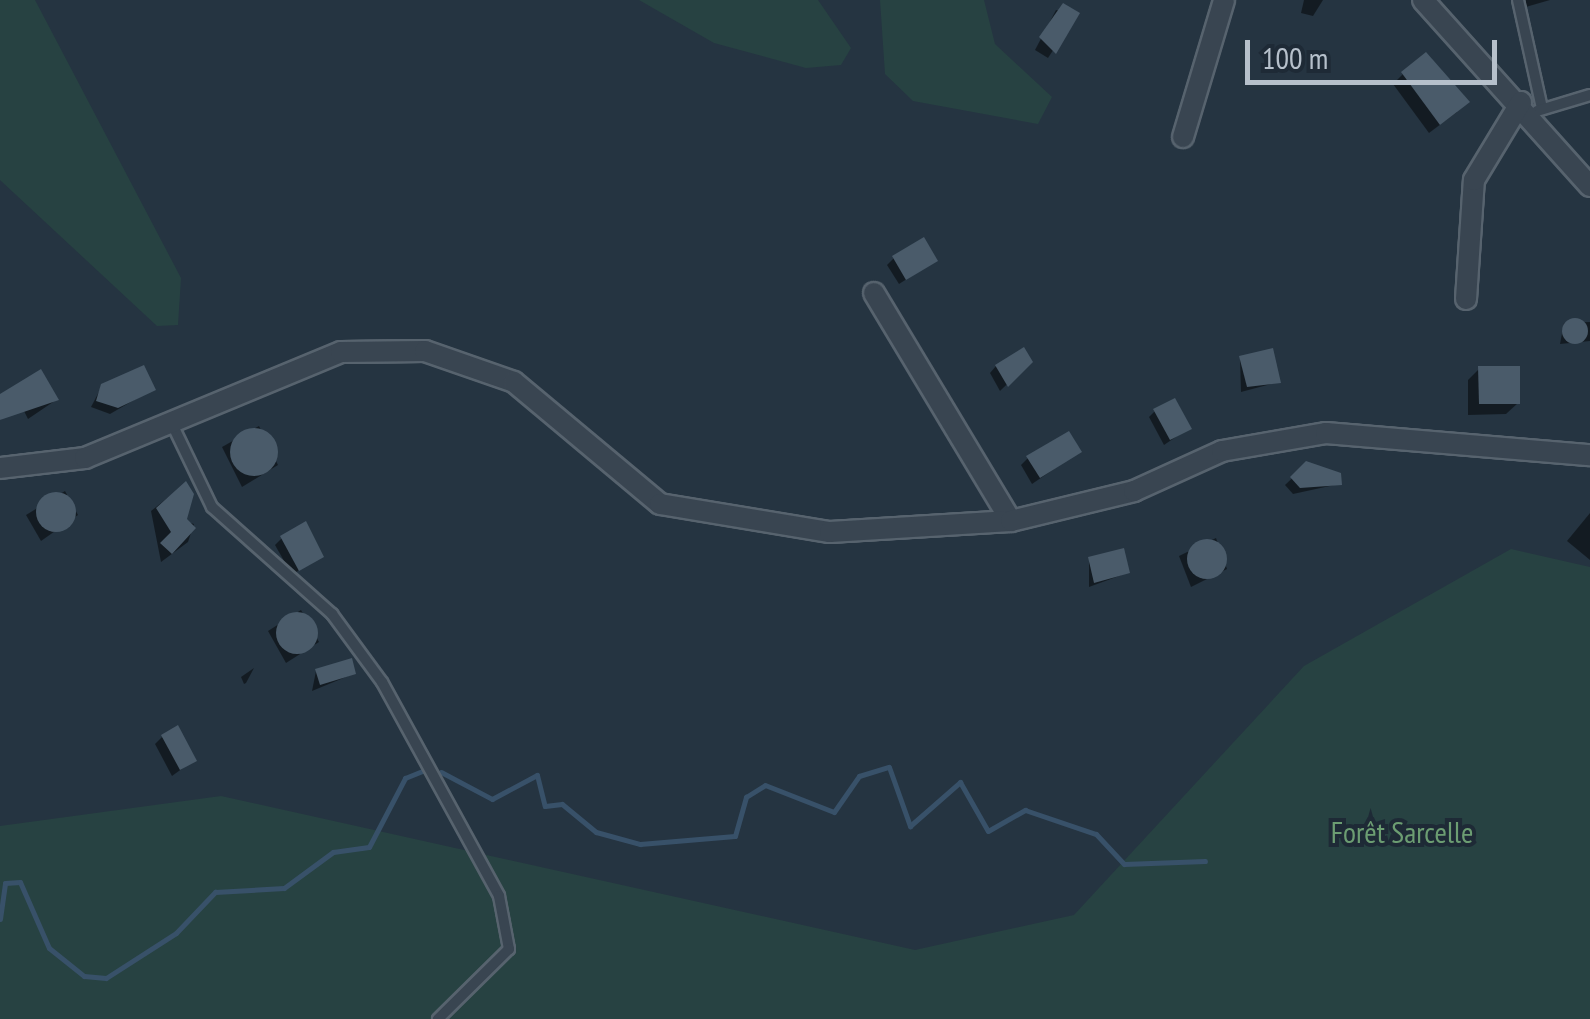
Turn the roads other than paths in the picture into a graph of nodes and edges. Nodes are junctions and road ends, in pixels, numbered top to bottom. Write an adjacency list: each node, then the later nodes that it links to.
1 (1224, 0): 6 (street)
2 (1422, 0): 5 (street)
3 (1518, 0): 5 (lane)
4 (1590, 94): 5 (lane)
5 (1532, 108): 7 (street); 9 (street)
6 (1183, 137)
7 (1590, 186)
8 (874, 293): 13 (street)
9 (1466, 299)
10 (173, 426): 12 (street); 13 (street); 14 (lane)
11 (1590, 455): 13 (street)
12 (0, 468)
13 (1011, 521)
14 (438, 1019)

